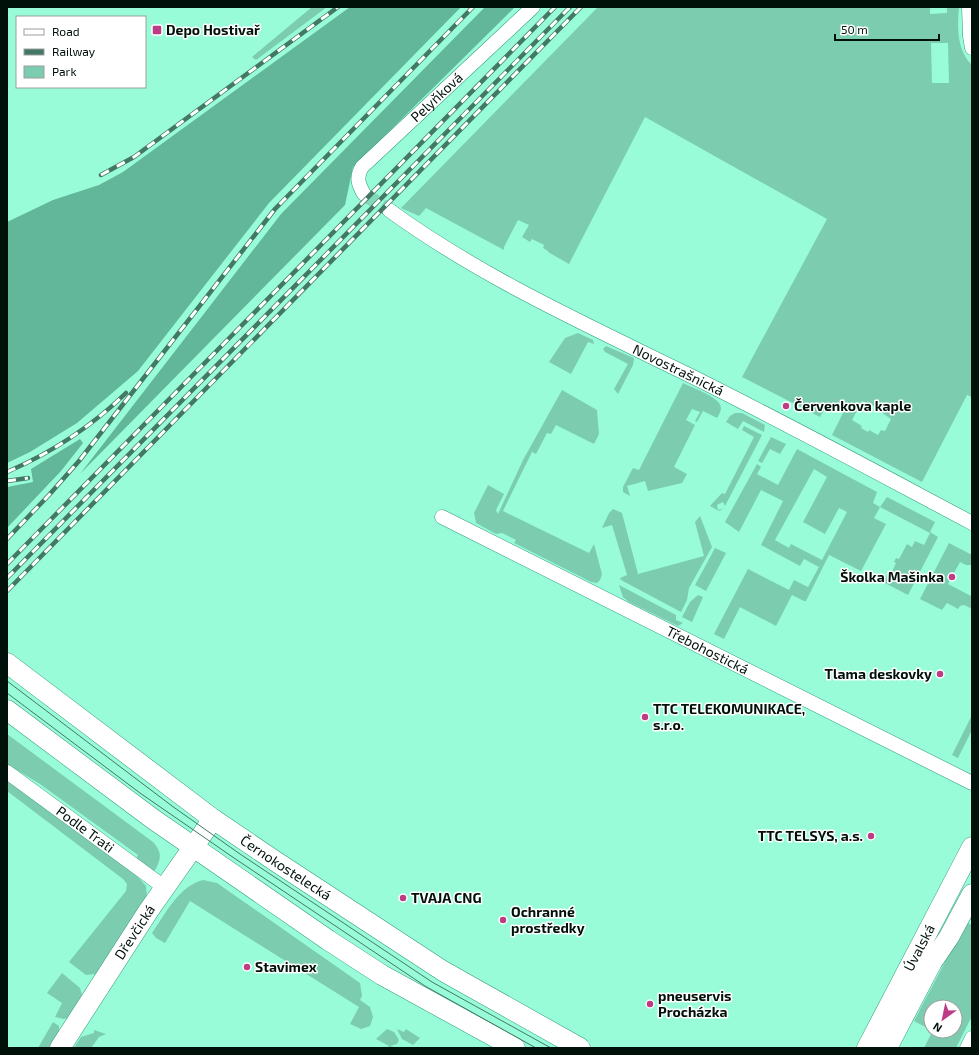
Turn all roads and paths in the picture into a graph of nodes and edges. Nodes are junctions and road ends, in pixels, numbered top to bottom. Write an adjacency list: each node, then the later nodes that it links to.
1 (533, 7): 4 (street, Pelyňková)
2 (969, 7): 3 (street)
3 (972, 48)
4 (364, 194)
5 (389, 210): 7 (street, Novostrašnická)
6 (442, 517): 11 (street, Třebohostická)
7 (972, 523)
8 (7, 663): 12 (main road, Černokostelecká)
9 (7, 710): 13 (main road)
10 (7, 772): 15 (street, Podle Trati)
11 (972, 783)
12 (213, 819): 13 (main road, Dřevčická); 21 (main road, Černokostelecká)
13 (194, 847): 15 (main road, Dřevčická); 20 (main road)
14 (972, 847): 16 (main road, Úvalská)
15 (164, 888): 19 (main road, Dřevčická)
16 (950, 890): 17 (main road); 22 (main road, Úvalská)
17 (971, 899): 23 (main road, Úvalská)
18 (972, 1038): 24 (street)
19 (60, 1048)
20 (514, 1048)
21 (580, 1048)
22 (867, 1048)
23 (887, 1048)
24 (967, 1048)

